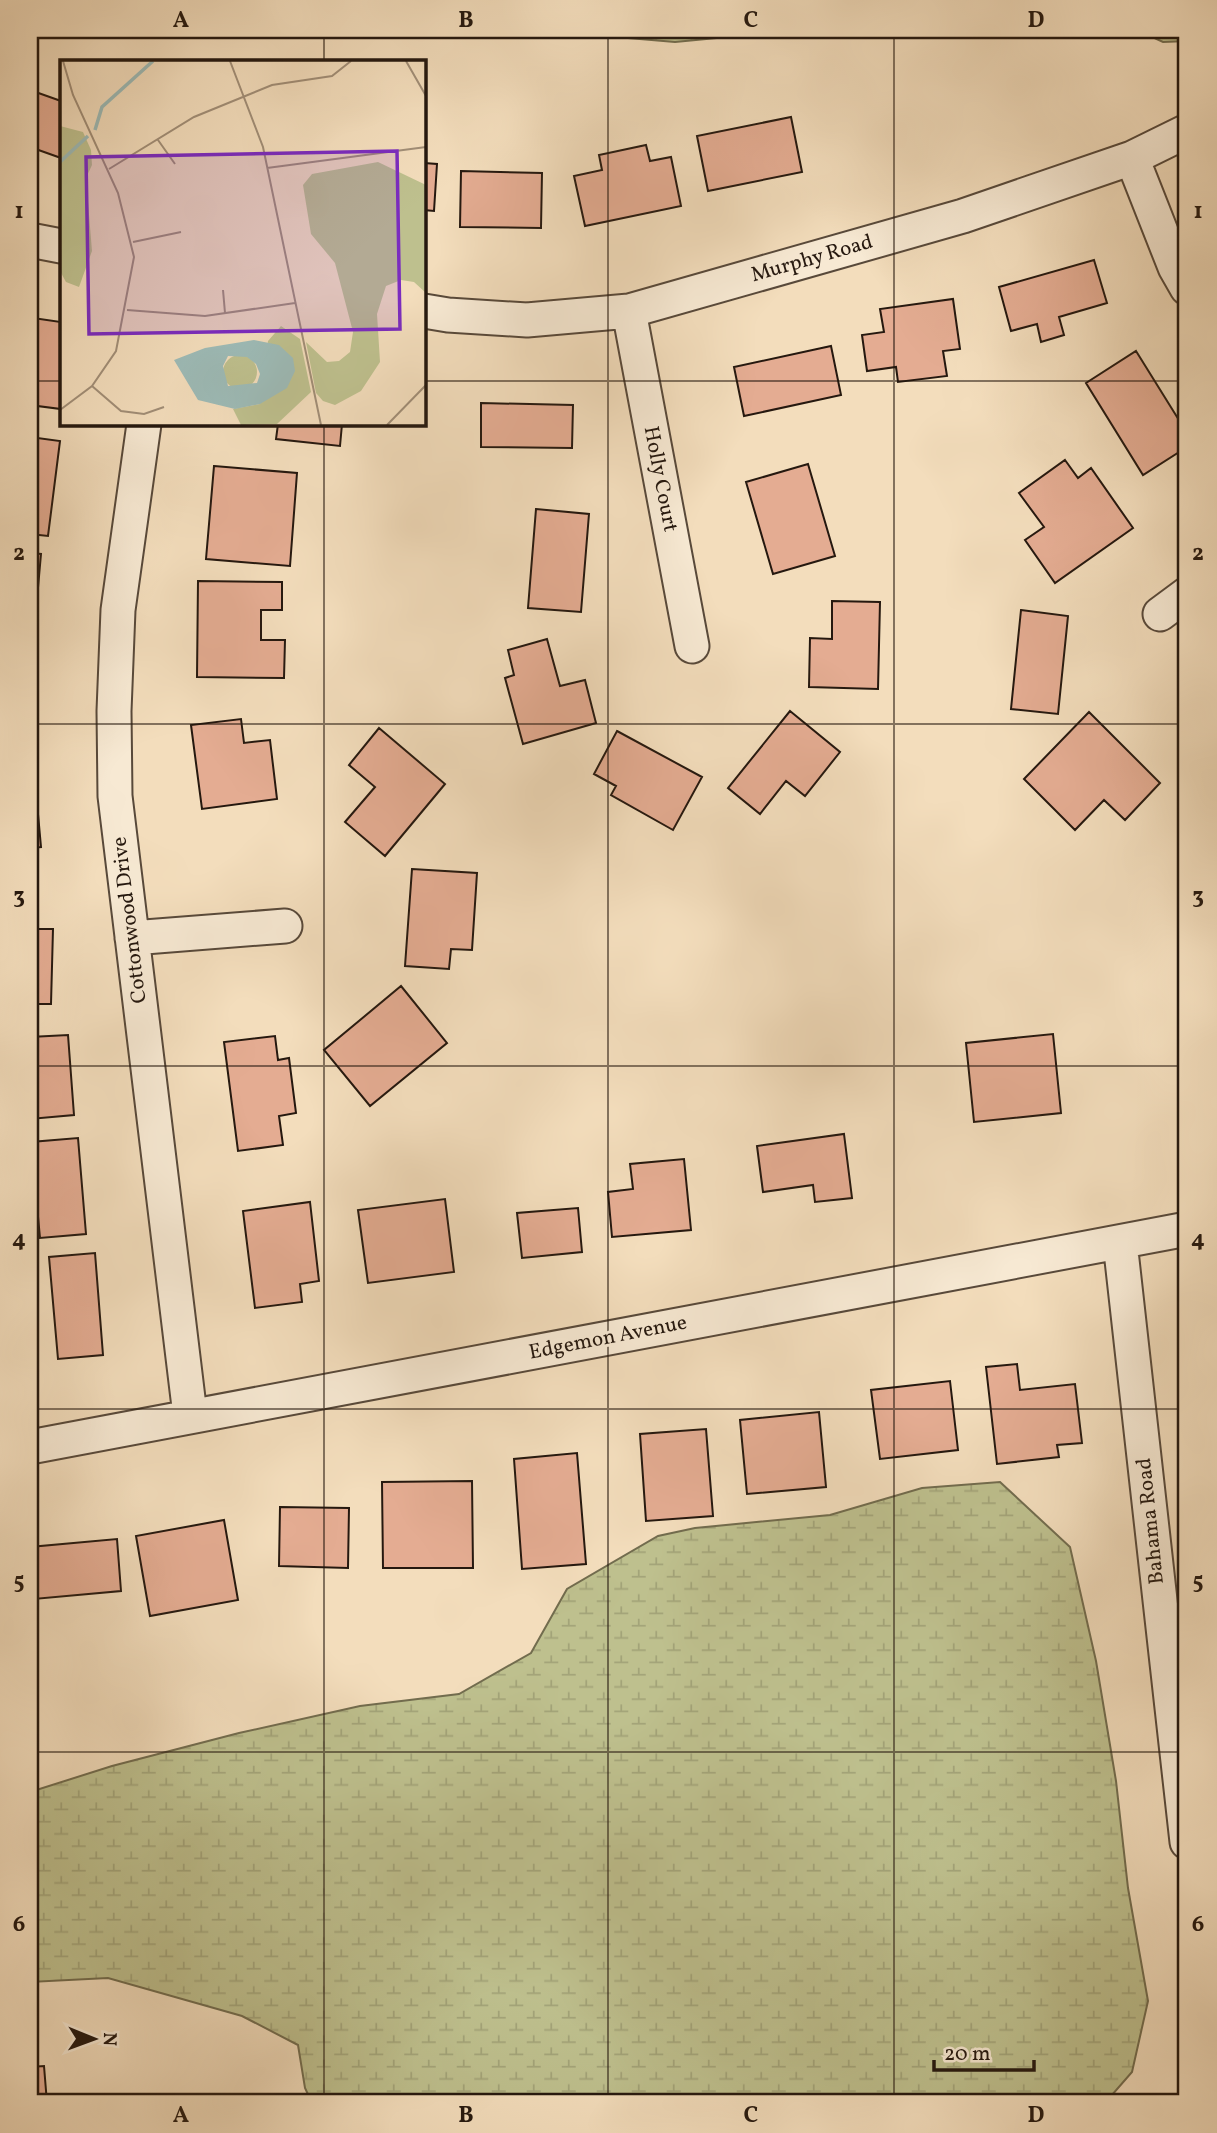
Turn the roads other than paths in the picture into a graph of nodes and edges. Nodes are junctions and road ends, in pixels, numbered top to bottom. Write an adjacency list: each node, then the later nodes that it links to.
1 (1187, 131): 2 (street, Murphy Road)
2 (1132, 158): 5 (street); 7 (street, Murphy Road)
3 (30, 240): 4 (street)
4 (60, 246)
5 (1187, 288)
6 (425, 310): 7 (street, Murphy Road)
7 (629, 311): 11 (street, Holly Court)
8 (144, 425): 13 (street, Cottonwood Drive)
9 (1187, 594): 10 (street)
10 (1160, 614)
11 (692, 646)
12 (285, 926): 13 (street)
13 (132, 938): 16 (street, Cottonwood Drive)
14 (1187, 1229): 15 (street, Edgemon Avenue)
15 (1120, 1242): 16 (street, Edgemon Avenue); 18 (street, Bahama Road)
16 (190, 1415): 17 (street, Edgemon Avenue)
17 (30, 1447)
18 (1187, 1842)

